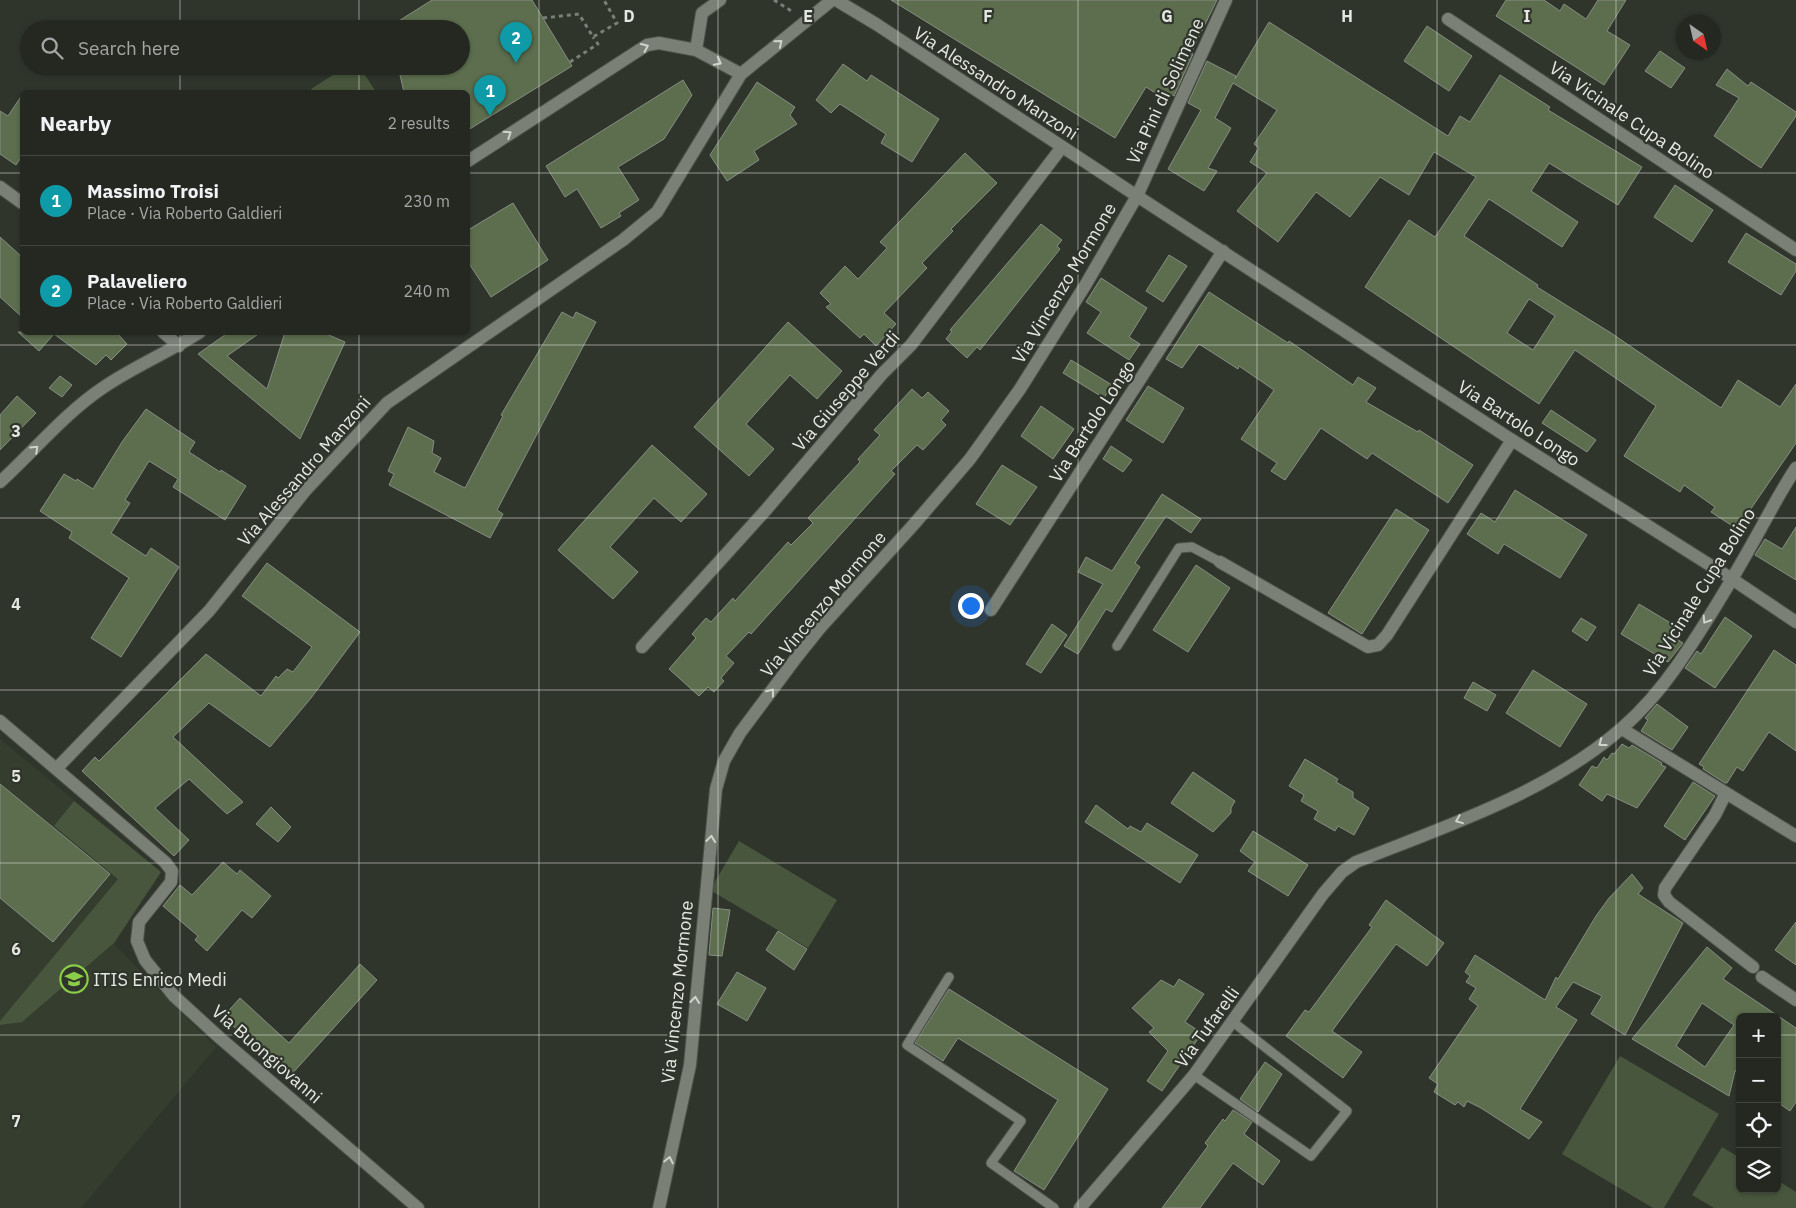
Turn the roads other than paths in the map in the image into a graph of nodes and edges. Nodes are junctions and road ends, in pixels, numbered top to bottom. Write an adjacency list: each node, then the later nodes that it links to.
1 (720, 0): 6 (street)
2 (832, 0): 7 (street, Via Alessandro Manzoni, one-way to 2)
3 (836, 0): 8 (street, Via Alessandro Manzoni)
4 (1226, 0): 11 (street, Via Pini di Solimene)
5 (1448, 19): 13 (street, Via Vicinale Cupa Bolino)
6 (696, 50): 7 (street, one-way to 7); 9 (street, one-way to 6)
7 (741, 74): 29 (street, Via Alessandro Manzoni)
8 (1062, 147): 11 (street, Via Alessandro Manzoni); 26 (street, Via Giuseppe Verdi)
9 (470, 160)
10 (0, 187): 12 (street)
11 (1137, 196): 14 (street, Via Bartolo Longo); 40 (street, Via Vincenzo Mormone, one-way to 11)
12 (20, 202)
13 (1796, 250)
14 (1223, 251): 18 (street, Via Bartolo Longo); 23 (street, Via Bartolo Longo)
15 (166, 335): 17 (street)
16 (196, 335): 17 (street)
17 (179, 346): 20 (street, one-way to 17)
18 (1512, 440): 21 (street); 22 (street, Via Bartolo Longo)
19 (1796, 468): 22 (street, Via Vicinale Cupa Bolino)
20 (0, 482)
21 (1220, 562): 25 (lane)
22 (1732, 579): 24 (street, Via Bartolo Longo); 28 (street, Via Vicinale Cupa Bolino, one-way to 28)
23 (991, 610)
24 (1796, 622)
25 (1117, 646)
26 (642, 647)
27 (0, 721): 29 (street, Via Buongiovanni)
28 (1622, 729): 30 (street); 32 (street, Via Vicinale Cupa Bolino, one-way to 32)
29 (56, 768): 39 (street, Via Buongiovanni)
30 (1726, 793): 31 (street); 33 (street)
31 (1796, 836)
32 (1356, 862): 37 (street, Via Tufarelli)
33 (1753, 967)
34 (949, 977): 41 (lane)
35 (1762, 977): 36 (street)
36 (1796, 1000)
37 (1233, 1022): 38 (street, Via Tufarelli); 38 (lane)
38 (1194, 1075): 42 (street, Via Tufarelli)
39 (418, 1208)
40 (659, 1208)
41 (1054, 1208)
42 (1080, 1208)

